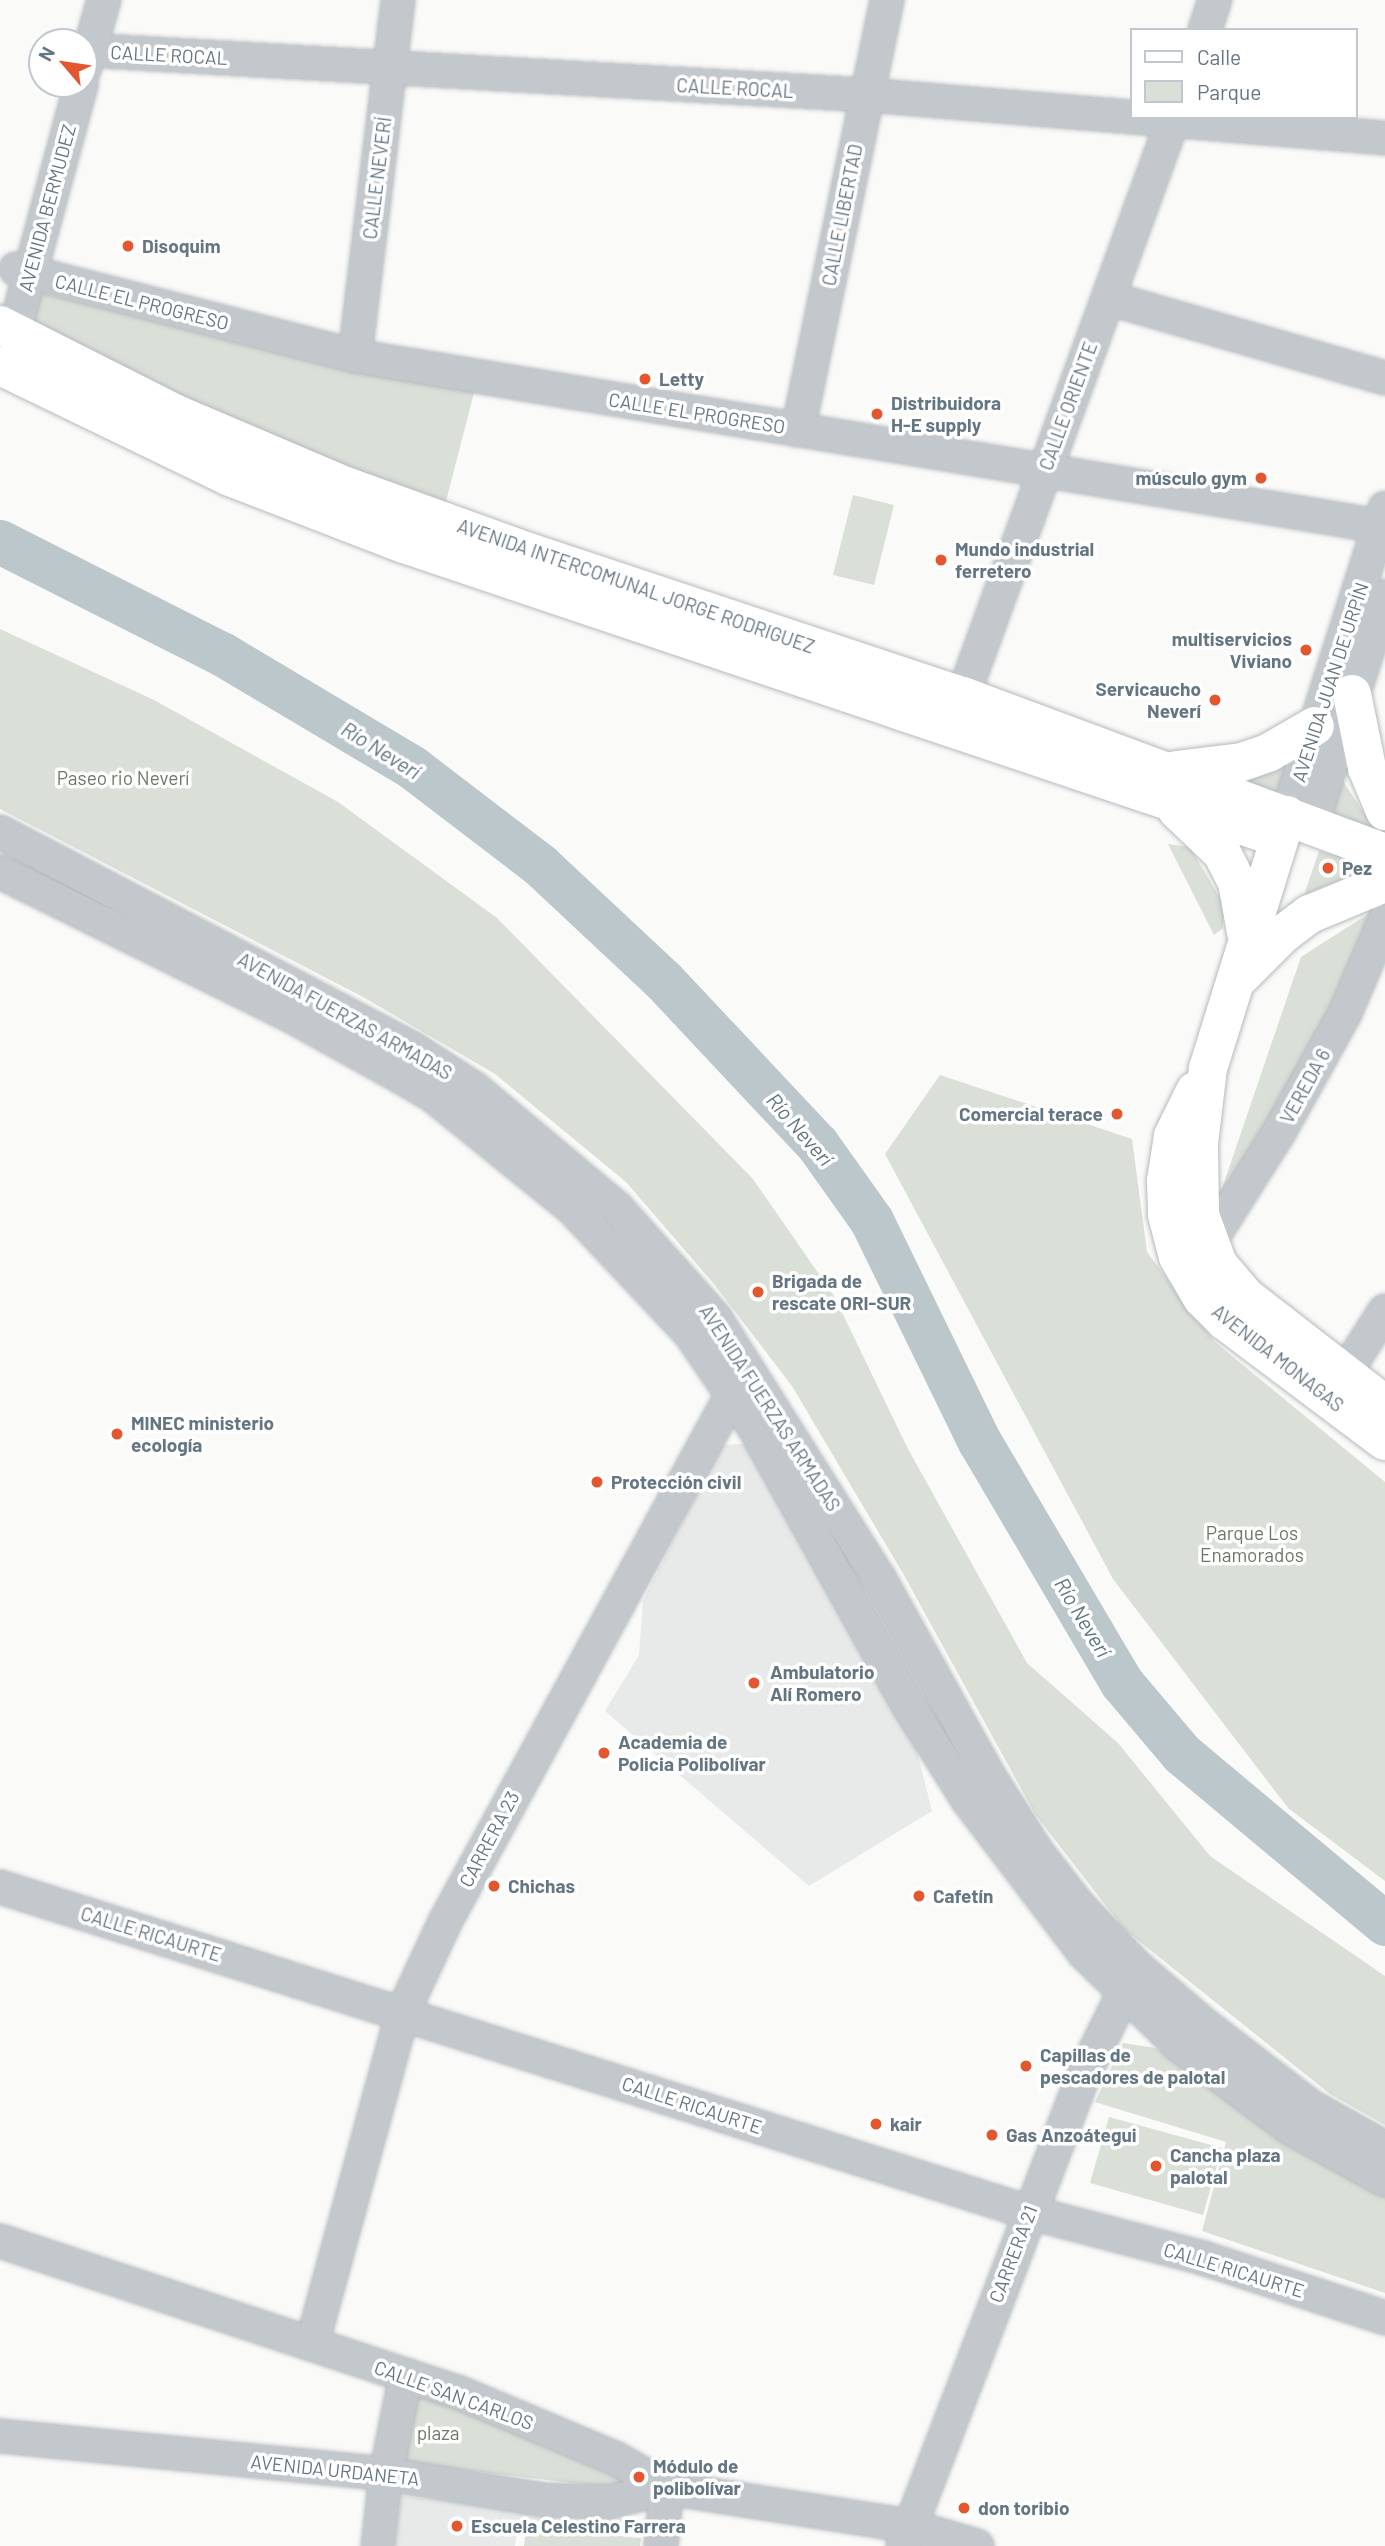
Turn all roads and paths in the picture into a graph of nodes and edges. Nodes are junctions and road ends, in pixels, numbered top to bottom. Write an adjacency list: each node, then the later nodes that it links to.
1 (89, 0): 6 (street)
2 (104, 0): 7 (street)
3 (398, 0): 10 (street, CALLE NEVERÍ)
4 (887, 0): 11 (street, CALLE LIBERTAD)
5 (1215, 0): 8 (street)
6 (86, 28)
7 (93, 28)
8 (1206, 28)
9 (98, 54): 10 (street, CALLE ROCAL)
10 (390, 67): 11 (street, CALLE ROCAL); 20 (street, CALLE NEVERÍ)
11 (866, 95): 14 (street, CALLE ROCAL); 22 (street, CALLE LIBERTAD)
12 (63, 98): 17 (street, AVENIDA BERMUDEZ)
13 (76, 98): 17 (street, AVENIDA BERMUDEZ)
14 (1130, 116)
15 (1173, 120): 16 (street, CALLE ROCAL); 18 (street, CALLE ORIENTE)
16 (1385, 138)
17 (23, 271): 19 (street, AVENIDA BERMUDEZ); 20 (street, CALLE EL PROGRESO)
18 (1108, 298): 21 (street); 23 (street, CALLE ORIENTE)
19 (4, 337): 27 (main road, AVENIDA INTERCOMUNAL JORGE RODRIGUEZ); 29 (main road, AVENIDA INTERCOMUNAL JORGE RODRIGUEZ)
20 (355, 356): 22 (street, CALLE EL PROGRESO)
21 (1385, 378)
22 (798, 430): 23 (street, CALLE EL PROGRESO)
23 (1043, 474): 24 (street, CALLE EL PROGRESO); 27 (street, CALLE ORIENTE)
24 (1383, 521): 28 (street, AVENIDA JUAN DE URPÍN)
25 (1385, 596): 26 (street, AVENIDA JUAN DE URPÍN)
26 (1352, 694): 30 (main road); 31 (street, AVENIDA JUAN DE URPÍN)
27 (962, 696): 29 (main road, AVENIDA INTERCOMUNAL JORGE RODRIGUEZ)
28 (1315, 726): 29 (main road); 31 (street, AVENIDA JUAN DE URPÍN)
29 (1154, 782): 31 (main road, AVENIDA INTERCOMUNAL JORGE RODRIGUEZ); 37 (main road)
30 (1385, 811)
31 (1292, 826): 33 (main road, AVENIDA INTERCOMUNAL JORGE RODRIGUEZ); 37 (main road, AVENIDA MONAGAS)
32 (0, 832): 43 (street, AVENIDA FUERZAS ARMADAS)
33 (1385, 853)
34 (0, 872): 43 (street, AVENIDA FUERZAS ARMADAS)
35 (1385, 883): 38 (main road)
36 (1385, 920): 40 (street, VEREDA 6)
37 (1246, 946): 38 (main road, AVENIDA MONAGAS)
38 (1236, 982): 39 (main road, AVENIDA MONAGAS)
39 (1209, 1068): 40 (main road, AVENIDA MONAGAS); 45 (main road, AVENIDA MONAGAS)
40 (1209, 1243): 42 (main road, AVENIDA MONAGAS)
41 (1385, 1311): 42 (street)
42 (1344, 1375): 44 (main road, AVENIDA MONAGAS)
43 (739, 1380): 47 (street, AVENIDA FUERZAS ARMADAS); 48 (street, CARRERA 23)
44 (1385, 1405)
45 (1385, 1441)
46 (0, 1887): 48 (street, CALLE RICAURTE)
47 (1130, 1981): 49 (street, AVENIDA FUERZAS ARMADAS); 50 (street, AVENIDA FUERZAS ARMADAS); 51 (street, CARRERA 21)
48 (402, 2014): 51 (street, CALLE RICAURTE); 54 (street, CARRERA 23)
49 (1385, 2148)
50 (1385, 2180)
51 (1028, 2212): 53 (street, CALLE RICAURTE); 59 (street, CARRERA 21)
52 (0, 2241): 54 (street, CALLE SAN CARLOS)
53 (1385, 2318)
54 (312, 2344): 55 (street, CALLE SAN CARLOS)
55 (406, 2375): 57 (street); 58 (street, CALLE SAN CARLOS)
56 (0, 2436): 57 (street, AVENIDA URDANETA)
57 (386, 2474): 58 (street, AVENIDA URDANETA); 60 (street)
58 (667, 2488): 59 (street, CALLE SAN CARLOS); 61 (street)
59 (907, 2536): 62 (street)
60 (378, 2546)
61 (661, 2546)
62 (977, 2546)

